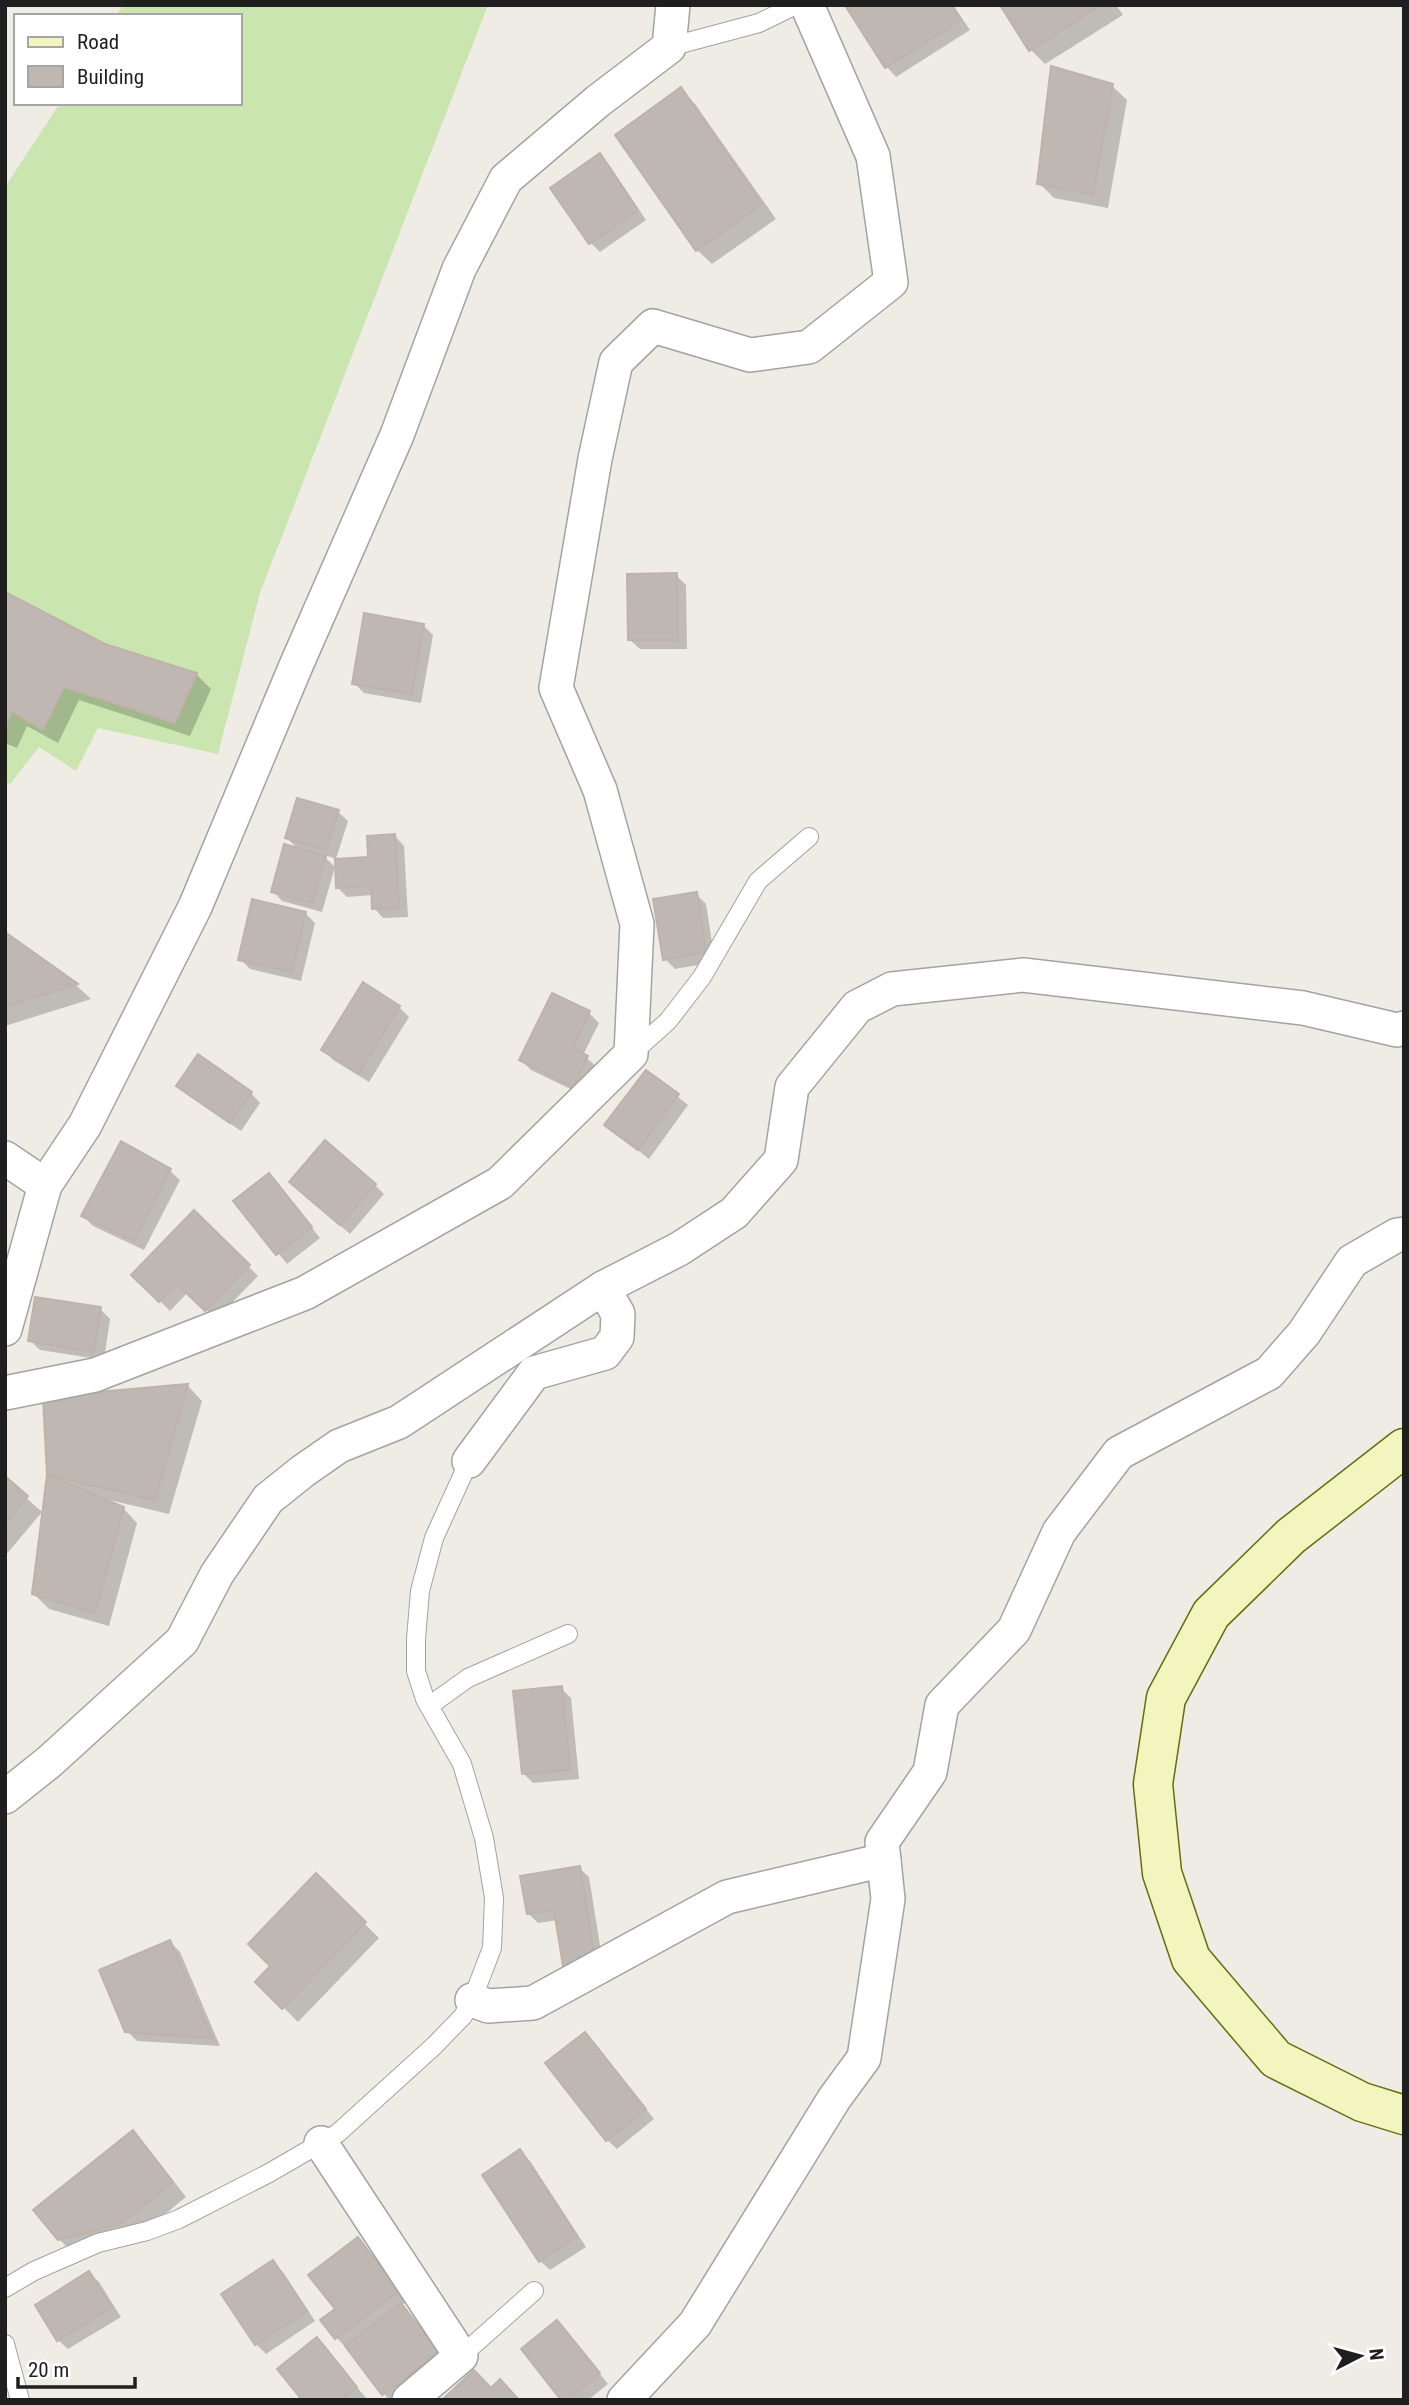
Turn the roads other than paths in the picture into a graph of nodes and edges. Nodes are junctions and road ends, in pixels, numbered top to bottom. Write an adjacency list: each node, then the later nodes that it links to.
1 (673, 5): 4 (street)
2 (796, 5): 4 (lane)
3 (807, 5): 7 (street)
4 (669, 47): 9 (street)
5 (809, 837): 7 (lane)
6 (1404, 1028): 11 (street)
7 (631, 1054): 13 (street)
8 (5, 1158): 9 (street)
9 (45, 1185): 12 (street)
10 (1404, 1234): 19 (street)
11 (603, 1288): 15 (street); 18 (street)
12 (5, 1329)
13 (5, 1393)
14 (1404, 1448): 21 (street)
15 (469, 1461): 17 (lane)
16 (568, 1634): 17 (lane)
17 (429, 1706): 20 (lane)
18 (5, 1797)
19 (884, 1860): 20 (street); 29 (street)
20 (472, 2000): 22 (lane)
21 (1404, 2115)
22 (321, 2143): 23 (lane); 26 (street)
23 (5, 2288)
24 (534, 2291): 26 (lane)
25 (5, 2344): 27 (lane)
26 (461, 2356): 28 (street)
27 (20, 2400)
28 (409, 2400)
29 (624, 2400)

